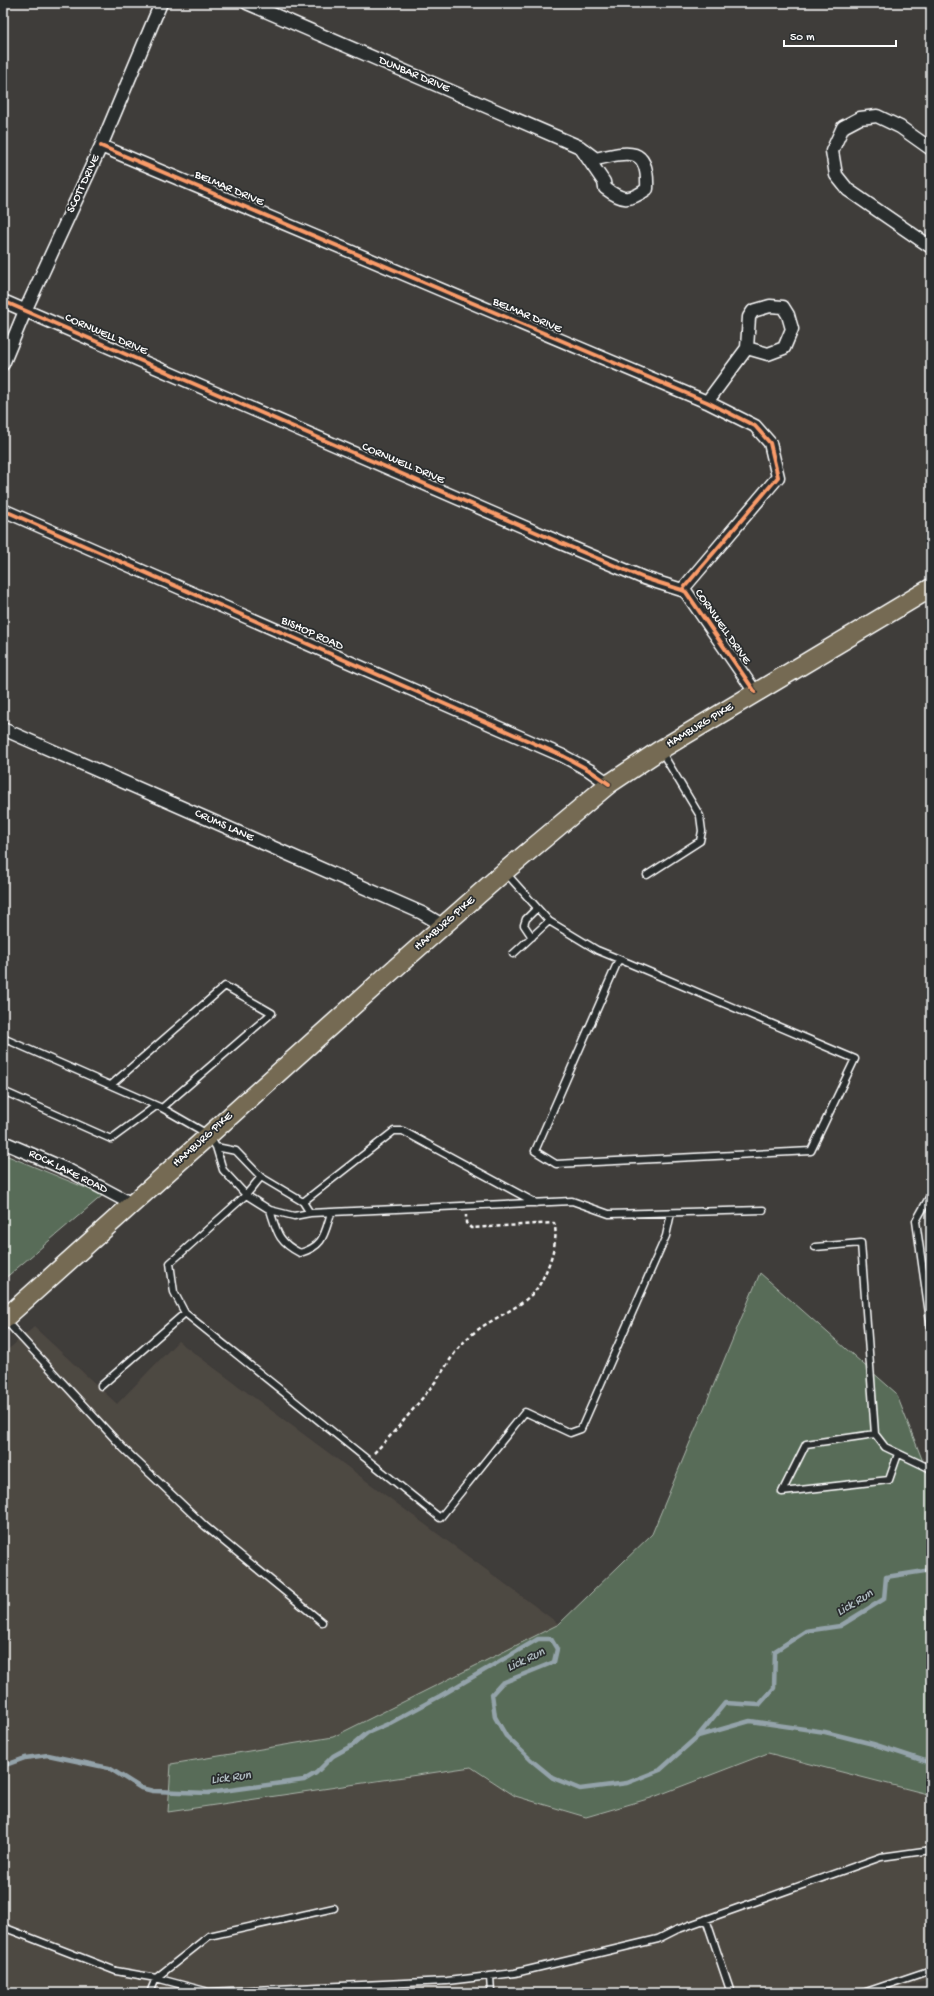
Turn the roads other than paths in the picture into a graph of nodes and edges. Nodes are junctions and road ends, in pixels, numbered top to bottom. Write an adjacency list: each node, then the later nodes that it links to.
1 (161, 3): 3 (street, SCOTT DRIVE)
2 (247, 3): 4 (street, DUNBAR DRIVE)
3 (101, 146): 8 (street, SCOTT DRIVE); 11 (street, BELMAR DRIVE)
4 (580, 147): 4 (street, DUNBAR DRIVE)
5 (931, 149): 6 (street)
6 (931, 247)
7 (3, 301): 8 (street, CORNWELL DRIVE)
8 (25, 311): 10 (street, SCOTT DRIVE); 14 (street, CORNWELL DRIVE)
9 (747, 348): 9 (street); 11 (street)
10 (3, 364)
11 (707, 402): 14 (street, BELMAR DRIVE)
12 (3, 510): 18 (street, BISHOP ROAD)
13 (931, 588): 15 (main road, HAMBURG PIKE)
14 (682, 590): 15 (street, CORNWELL DRIVE)
15 (755, 692): 17 (main road, HAMBURG PIKE)
16 (3, 728): 23 (street, CRUMS LANE)
17 (660, 750): 18 (main road, HAMBURG PIKE); 20 (lane)
18 (609, 784): 19 (main road, HAMBURG PIKE)
19 (504, 872): 21 (lane); 23 (main road, HAMBURG PIKE)
20 (647, 874)
21 (537, 908): 22 (lane); 24 (lane)
22 (549, 921): 24 (lane); 26 (lane)
23 (444, 926): 31 (main road, HAMBURG PIKE)
24 (532, 937): 25 (lane)
25 (513, 954)
26 (619, 959): 26 (lane)
27 (3, 1038): 28 (lane)
28 (111, 1085): 30 (lane); 30 (lane)
29 (3, 1091): 30 (lane)
30 (159, 1107): 31 (lane)
31 (212, 1141): 33 (lane); 35 (lane); 38 (main road, HAMBURG PIKE)
32 (3, 1142): 38 (street, ROCK LAKE ROAD)
33 (261, 1177): 35 (lane); 36 (lane)
34 (931, 1194): 46 (lane)
35 (246, 1195): 39 (lane); 47 (lane)
36 (303, 1202): 37 (lane); 41 (lane)
37 (536, 1203): 42 (lane); 43 (lane)
38 (132, 1204): 48 (main road, HAMBURG PIKE)
39 (270, 1210): 41 (lane); 42 (lane)
40 (763, 1210): 43 (lane)
41 (310, 1213): 42 (lane)
42 (331, 1213)
43 (670, 1213): 47 (lane)
44 (815, 1247): 51 (lane)
45 (931, 1298): 46 (lane)
46 (928, 1305): 49 (lane)
47 (185, 1313): 50 (lane)
48 (4, 1320): 54 (lane)
49 (931, 1328)
50 (101, 1386)
51 (875, 1434): 52 (lane); 52 (lane)
52 (898, 1454): 53 (lane)
53 (931, 1469)
54 (322, 1622)
55 (931, 1850): 57 (lane)
56 (334, 1908): 61 (lane)
57 (706, 1919): 60 (lane); 64 (lane)
58 (3, 1927): 61 (lane)
59 (931, 1970): 65 (lane)
60 (490, 1976): 61 (lane); 63 (lane)
61 (156, 1978): 62 (lane)
62 (150, 1993)
63 (491, 1993)
64 (731, 1993)
65 (863, 1993)

